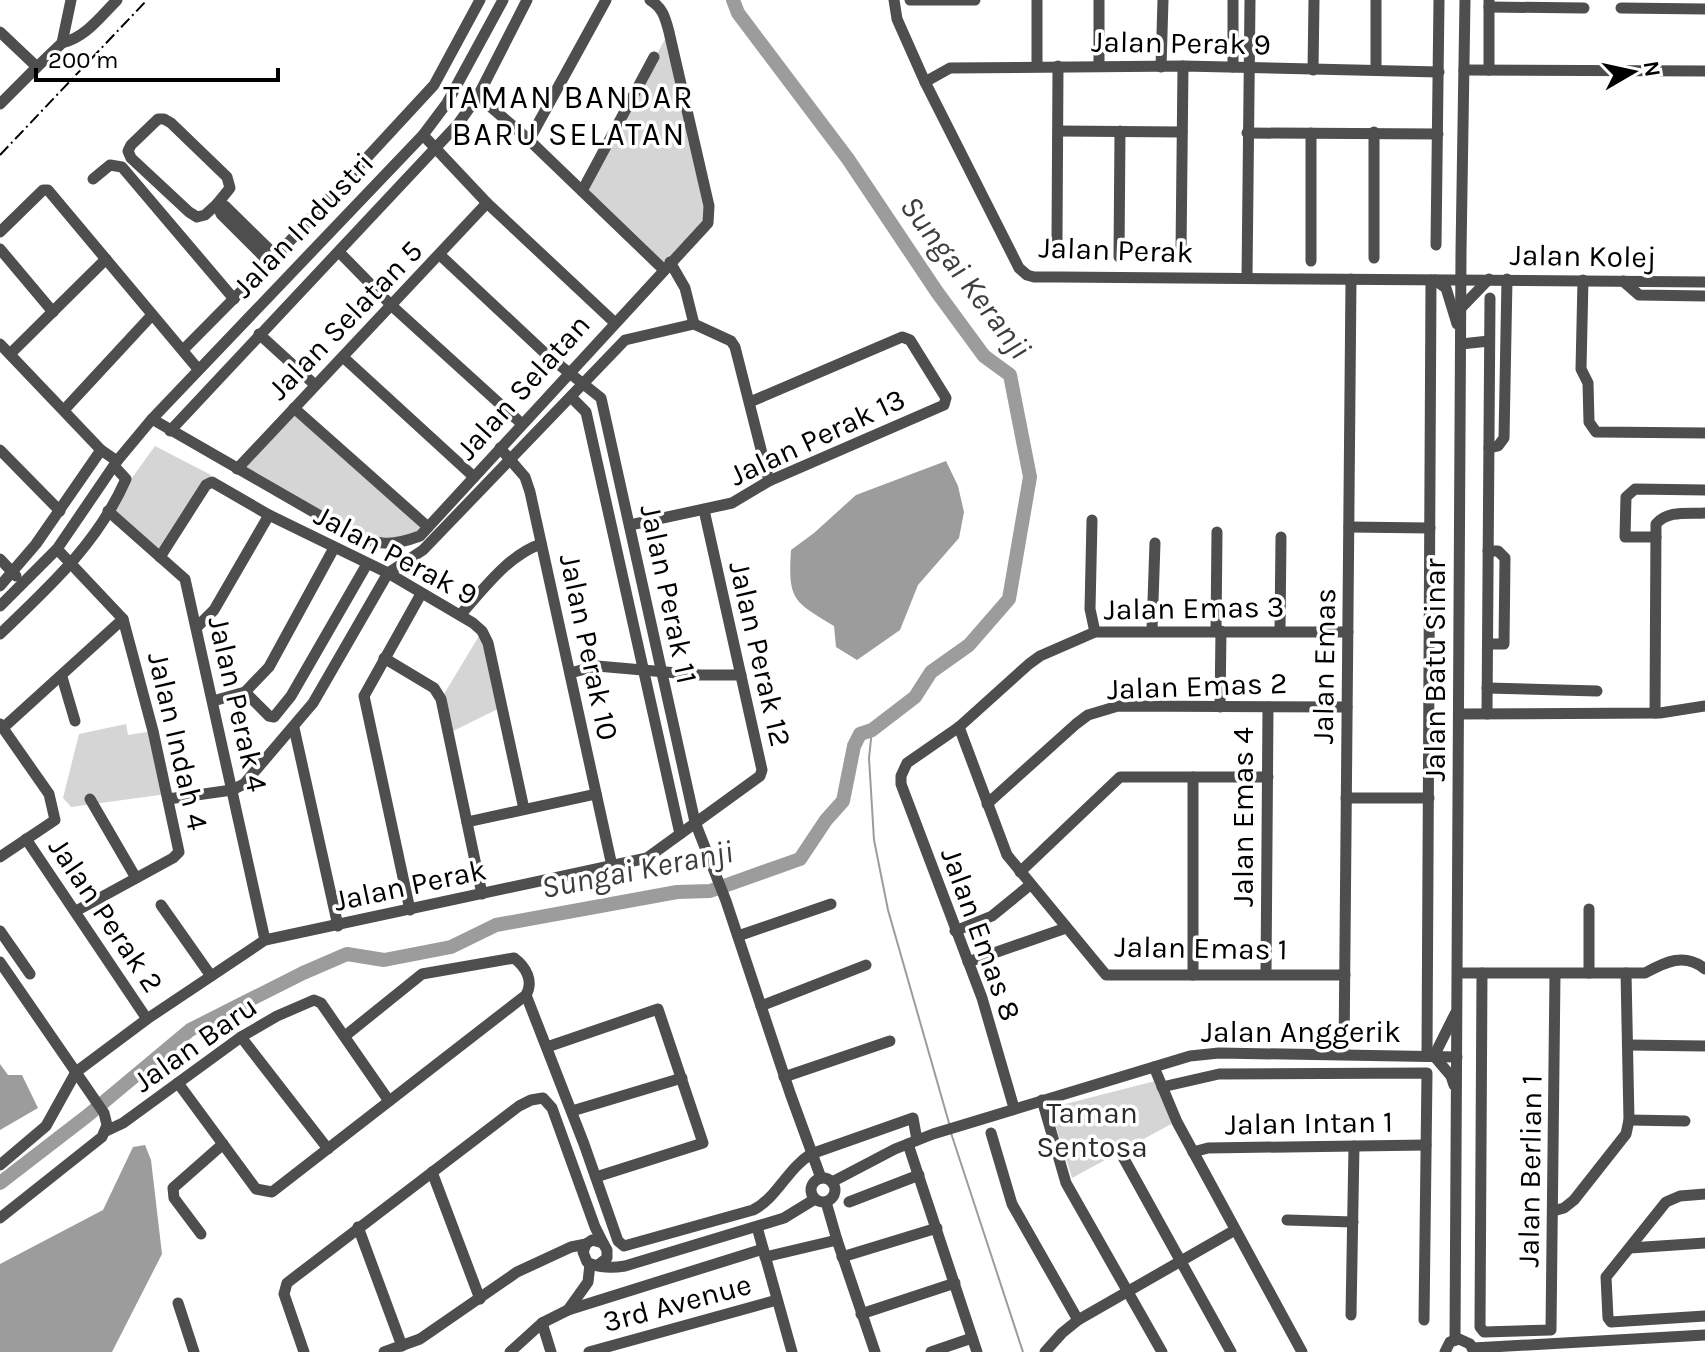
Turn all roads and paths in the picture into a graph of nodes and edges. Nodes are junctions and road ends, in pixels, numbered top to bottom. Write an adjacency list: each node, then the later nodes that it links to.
1 (71, 0): 25 (street)
2 (117, 0): 25 (street)
3 (480, 0): 58 (street, Jalan Industri)
4 (503, 0): 51 (street, Jalan Industri)
5 (527, 0): 42 (street)
6 (606, 0): 52 (street)
7 (650, 0): 73 (street, Jalan Selatan)
8 (894, 0): 41 (street, Jalan Perak)
9 (910, 0): 10 (street)
10 (975, 0)
11 (1037, 0): 27 (street)
12 (1099, 0): 29 (street)
13 (1163, 0): 32 (street)
14 (1233, 0): 33 (street)
15 (1250, 0): 34 (street)
16 (1314, 0): 35 (street)
17 (1376, 0): 36 (street)
18 (1439, 0): 40 (street)
19 (1465, 0): 37 (street, Jalan Batu Sinar)
20 (1489, 3): 21 (street); 38 (street)
21 (1584, 8)
22 (1621, 8): 23 (street)
23 (1705, 9)
24 (0, 32): 31 (street)
25 (62, 43): 31 (street)
26 (654, 57): 55 (street)
27 (1037, 66): 28 (street, Jalan Perak 9); 41 (street, Jalan Perak 9)
28 (1058, 66): 29 (street, Jalan Perak 9); 44 (street)
29 (1099, 66): 32 (street, Jalan Perak 9)
30 (1183, 66): 32 (street, Jalan Perak 9); 33 (street, Jalan Perak 9); 46 (street)
31 (37, 67): 43 (street)
32 (1161, 67)
33 (1233, 67): 34 (street, Jalan Perak 9)
34 (1248, 67): 35 (street, Jalan Perak 9); 48 (street)
35 (1313, 70): 36 (street, Jalan Perak 9)
36 (1376, 70): 40 (street, Jalan Perak 9)
37 (1464, 70): 38 (street); 66 (street, Jalan Batu Sinar)
38 (1489, 70): 39 (street)
39 (1705, 71)
40 (1439, 72): 50 (street)
41 (925, 82): 74 (street, Jalan Perak)
42 (478, 96): 52 (street); 53 (street)
43 (0, 104)
44 (1058, 131): 45 (street); 61 (street)
45 (1120, 131): 46 (street); 68 (street)
46 (1182, 132): 65 (street)
47 (1374, 132): 49 (street); 50 (street); 69 (street)
48 (1247, 133): 49 (street); 74 (street)
49 (1311, 133): 72 (street)
50 (1438, 134): 62 (street)
51 (423, 135): 53 (street); 60 (street, Jalan Industri)
52 (529, 140): 55 (street)
53 (435, 150): 56 (street); 64 (street)
54 (93, 179): 85 (street)
55 (582, 191): 73 (street)
56 (487, 203): 67 (street, Jalan Selatan 5); 90 (street)
57 (217, 204): 57 (street); 71 (street)
58 (307, 222): 60 (street); 71 (street, Jalan Industri)
59 (0, 232): 70 (street)
60 (325, 238): 99 (street, Jalan Industri)
61 (1057, 239)
62 (1436, 245)
63 (0, 249): 88 (street)
64 (339, 252): 86 (street); 92 (street)
65 (1181, 252)
66 (1461, 252): 76 (street, Jalan Batu Sinar); 77 (street); 79 (street)
67 (440, 255): 86 (street, Jalan Selatan 5); 100 (street)
68 (1119, 257)
69 (1374, 258)
70 (106, 259): 88 (street); 89 (street)
71 (273, 259): 85 (street, Jalan Industri)
72 (1311, 261)
73 (666, 266): 90 (street, Jalan Selatan); 91 (street)
74 (1247, 278): 75 (street, Jalan Perak)
75 (1351, 279): 79 (street, Jalan Perak); 129 (street, Jalan Emas)
76 (1461, 279): 77 (street, Jalan Kolej); 79 (street, Jalan Perak); 87 (street, Jalan Batu Sinar)
77 (1489, 279): 78 (street, Jalan Kolej); 87 (street)
78 (1507, 279): 80 (street, Jalan Kolej); 112 (street, Jalan Batu Sinar)
79 (1433, 280): 93 (street); 130 (street)
80 (1583, 280): 81 (street, Jalan Kolej); 110 (street)
81 (1623, 281): 82 (street, Jalan Kolej); 83 (street)
82 (1705, 282)
83 (1705, 296)
84 (1490, 298): 94 (street)
85 (234, 299): 96 (street, Jalan Industri)
86 (392, 306): 98 (street, Jalan Selatan 5); 108 (street)
87 (1461, 308): 93 (street, Jalan Batu Sinar)
88 (53, 312): 97 (street)
89 (152, 315): 96 (street); 106 (street)
90 (614, 322): 100 (street, Jalan Selatan)
91 (694, 324): 101 (street); 104 (street)
92 (259, 334): 102 (street); 109 (street)
93 (1460, 340): 94 (street); 172 (street, Jalan Batu Sinar)
94 (1489, 341): 112 (street)
95 (0, 344): 97 (street)
96 (183, 350): 99 (street)
97 (10, 354): 106 (street)
98 (343, 357): 102 (street, Jalan Selatan 5); 118 (street)
99 (198, 369): 107 (street, Jalan Industri)
100 (569, 372): 101 (street); 108 (street, Jalan Selatan)
101 (585, 383): 103 (street); 127 (street, Jalan Perak 11)
102 (314, 384): 105 (street, Jalan Selatan 5)
103 (572, 398): 115 (street); 158 (street, Jalan Perak 11)
104 (750, 402): 119 (street); 119 (street, Jalan Perak 13)
105 (294, 408): 117 (street, Jalan Selatan 5); 128 (street)
106 (64, 410): 114 (street)
107 (152, 419): 109 (street, Jalan Selatan); 116 (street, Jalan Industri)
108 (522, 424): 111 (street, Jalan Selatan)
109 (170, 431): 117 (street, Jalan Selatan)
110 (1705, 433)
111 (500, 448): 115 (street, Jalan Perak 10); 118 (street, Jalan Selatan)
112 (1489, 448): 163 (street, Jalan Batu Sinar)
113 (0, 450): 122 (street)
114 (101, 450): 116 (street); 122 (street)
115 (512, 460): 135 (street, Jalan Perak 10); 143 (street)
116 (116, 463): 123 (street); 137 (street, Jalan Industri)
117 (237, 469): 128 (street, Jalan Selatan)
118 (474, 477): 128 (street, Jalan Selatan)
119 (769, 481): 121 (street, Jalan Perak 13)
120 (1705, 490): 133 (street)
121 (704, 510): 127 (street, Jalan Perak 13); 161 (street, Jalan Perak 12)
122 (60, 511): 142 (street)
123 (108, 511): 138 (street, Jalan Perak 4); 141 (street)
124 (1705, 513): 133 (street)
125 (269, 515): 136 (street, Jalan Perak 9); 138 (street, Jalan Perak 9); 150 (street)
126 (1092, 520): 154 (street)
127 (630, 525): 159 (street, Jalan Perak 11)
128 (428, 527)
129 (1349, 527): 130 (street); 155 (street, Jalan Emas)
130 (1430, 528): 184 (street)
131 (1217, 532): 153 (street)
132 (1281, 537): 152 (street)
133 (1656, 537): 171 (street)
134 (1155, 543): 151 (street)
135 (541, 544): 148 (street); 160 (street, Jalan Perak 10)
136 (334, 548): 140 (street, Jalan Perak 9); 165 (street)
137 (57, 549): 141 (street, Jalan Indah 4); 144 (street, Jalan Industri)
138 (160, 557): 150 (street, Jalan Perak 4)
139 (0, 559): 142 (street)
140 (367, 564): 143 (street, Jalan Perak 9); 165 (street)
141 (72, 566): 149 (street, Jalan Indah 4); 156 (street)
142 (13, 573): 144 (street); 145 (street)
143 (388, 573): 146 (street, Jalan Perak 9); 177 (street)
144 (24, 584): 147 (street, Jalan Industri)
145 (0, 586)
146 (421, 594): 148 (street, Jalan Perak 9); 157 (street)
147 (0, 606)
148 (460, 615): 188 (street, Jalan Perak 9)
149 (123, 619): 162 (street); 186 (street, Jalan Indah 4)
150 (197, 627): 166 (street, Jalan Perak 4)
151 (1152, 630): 153 (street, Jalan Emas 3); 154 (street, Jalan Emas 3)
152 (1280, 630): 153 (street, Jalan Emas 3); 155 (street, Jalan Emas 3)
153 (1219, 631): 168 (street)
154 (1095, 632): 176 (street, Jalan Emas 3)
155 (1348, 632): 170 (street, Jalan Emas)
156 (0, 634)
157 (384, 658): 189 (street); 202 (street)
158 (644, 669): 159 (street); 160 (street); 191 (street, Jalan Perak 11)
159 (661, 672): 161 (street); 190 (street, Jalan Perak 11)
160 (570, 673): 182 (street, Jalan Perak 10)
161 (741, 675): 190 (street, Jalan Perak 12)
162 (62, 677): 174 (street); 175 (street)
163 (1487, 688): 164 (street); 173 (street, Jalan Batu Sinar)
164 (1597, 691)
165 (245, 692): 166 (street)
166 (213, 701): 181 (street, Jalan Perak 4)
167 (1705, 706): 171 (street)
168 (1220, 707): 169 (street, Jalan Emas 2); 187 (street, Jalan Emas 2)
169 (1268, 707): 170 (street, Jalan Emas 2); 180 (street, Jalan Emas 4)
170 (1347, 707): 183 (street, Jalan Emas)
171 (1655, 713): 173 (street)
172 (1459, 714): 173 (street); 214 (street, Jalan Batu Sinar)
173 (1487, 714)
174 (75, 721)
175 (2, 726): 192 (street)
176 (959, 727): 178 (street, Jalan Emas 3); 187 (street, Jalan Emas 1)
177 (294, 728): 181 (street); 204 (street)
178 (901, 776): 207 (street, Jalan Emas 8)
179 (1193, 777): 180 (street); 195 (street); 221 (street)
180 (1268, 777): 219 (street, Jalan Emas 4)
181 (232, 790): 186 (street); 209 (street, Jalan Perak 4)
182 (596, 794): 188 (street); 194 (street, Jalan Perak 10)
183 (1346, 798): 184 (street); 222 (street, Jalan Emas)
184 (1429, 798): 236 (street)
185 (90, 799): 196 (street)
186 (168, 799): 196 (street, Jalan Indah 4)
187 (987, 804): 195 (street, Jalan Emas 1)
188 (524, 809): 189 (street)
189 (467, 822): 198 (street)
190 (695, 822): 191 (street, Jalan Perak); 208 (street, Jalan Perak 11)
191 (680, 834): 194 (street, Jalan Perak)
192 (26, 839): 193 (street); 203 (street, Jalan Perak 2)
193 (2, 851)
194 (612, 866): 198 (street, Jalan Perak)
195 (1020, 872): 197 (street, Jalan Emas 1)
196 (136, 878): 203 (street, Jalan Indah 4)
197 (1030, 885): 205 (street, Jalan Emas 1); 207 (street)
198 (482, 894): 202 (street, Jalan Perak)
199 (831, 904): 208 (street)
200 (161, 905): 223 (street)
201 (1589, 909): 216 (street)
202 (410, 910): 204 (street, Jalan Perak)
203 (76, 911): 227 (street, Jalan Perak 2)
204 (338, 926): 209 (street, Jalan Perak)
205 (1066, 928): 211 (street); 221 (street, Jalan Emas 1)
206 (0, 931): 218 (street)
207 (955, 931): 211 (street, Jalan Emas 8)
208 (738, 936): 225 (street, Jalan Perak 11)
209 (265, 940): 223 (street)
210 (0, 962): 239 (street, Jalan Baru)
211 (968, 962): 248 (street, Jalan Emas 8)
212 (866, 965): 225 (street)
213 (1705, 969): 217 (street)
214 (1458, 973): 215 (street); 226 (street, Jalan Batu Sinar)
215 (1482, 973): 220 (street); 271 (street, Jalan Berlian 1)
216 (1589, 973): 217 (street); 220 (street)
217 (1626, 973): 231 (street)
218 (30, 974)
219 (1266, 974): 221 (street, Jalan Emas 1); 222 (street, Jalan Emas 1)
220 (1555, 974): 271 (street, Jalan Berlian 1)
221 (1193, 975)
222 (1345, 975): 235 (street, Jalan Emas)
223 (211, 976): 227 (street)
224 (526, 995): 228 (street); 233 (street); 247 (street)
225 (761, 1006): 241 (street, Jalan Perak 11)
226 (1457, 1010): 236 (street); 237 (street, Jalan Batu Sinar)
227 (147, 1019): 239 (street)
228 (345, 1036): 229 (street, Jalan Baru); 247 (street)
229 (241, 1037): 243 (street, Jalan Baru); 258 (street)
230 (890, 1041): 241 (street)
231 (1628, 1045): 232 (street); 250 (street)
232 (1705, 1046)
233 (547, 1047): 242 (street); 249 (street)
234 (1314, 1054): 235 (street, Jalan Anggerik); 238 (street, Jalan Anggerik); 240 (street)
235 (1344, 1054): 236 (street, Jalan Anggerik)
236 (1431, 1056): 237 (street, Jalan Anggerik); 245 (street)
237 (1457, 1057): 245 (street, Jalan Batu Sinar)
238 (1154, 1067): 244 (street); 246 (street, Jalan Anggerik)
239 (76, 1072): 252 (street, Jalan Baru); 262 (street)
240 (1314, 1072): 244 (street); 256 (street)
241 (784, 1077): 261 (street, Jalan Perak 11)
242 (682, 1078): 249 (street); 266 (street)
243 (178, 1083): 252 (street, Jalan Baru); 255 (street)
244 (1162, 1087): 259 (street)
245 (1457, 1093): 306 (street, Jalan Batu Sinar)
246 (1042, 1100): 248 (street, Jalan Anggerik); 293 (street)
247 (389, 1101): 258 (street)
248 (1014, 1108): 254 (street, Jalan Anggerik)
249 (572, 1111): 266 (street)
250 (1629, 1120): 251 (street); 271 (street)
251 (1685, 1121)
252 (106, 1131): 273 (street, Jalan Baru)
253 (991, 1133): 301 (street)
254 (913, 1142): 261 (street); 264 (street, Jalan Anggerik); 265 (street)
255 (223, 1144): 258 (street); 281 (street)
256 (1426, 1145): 257 (street, Jalan Intan 1); 302 (street)
257 (1354, 1146): 259 (street, Jalan Intan 1); 275 (street)
258 (328, 1149)
259 (1193, 1152): 280 (street)
260 (1123, 1157): 290 (street)
261 (813, 1158): 264 (street); 267 (street, Jalan Perak 11); 276 (street)
262 (0, 1165)
263 (432, 1172): 272 (street); 277 (street); 294 (street)
264 (845, 1175): 267 (street, Jalan Anggerik)
265 (919, 1175): 270 (street); 279 (street)
266 (596, 1177): 276 (street)
267 (827, 1180): 269 (street); 269 (street)
268 (1705, 1194): 286 (street)
269 (821, 1201): 278 (street); 282 (street)
270 (849, 1202)
271 (1553, 1211)
272 (590, 1215): 285 (street); 288 (street)
273 (0, 1218)
274 (1287, 1220): 275 (street)
275 (1353, 1222): 299 (street)
276 (695, 1226): 284 (street)
277 (358, 1227): 307 (street); 311 (street)
278 (757, 1227): 284 (street); 287 (street)
279 (937, 1228): 289 (street); 292 (street)
280 (1235, 1230): 290 (street); 322 (street)
281 (201, 1234)
282 (837, 1240): 287 (street); 289 (street)
283 (1705, 1243): 286 (street)
284 (700, 1244): 291 (street)
285 (605, 1247): 288 (street); 288 (street); 291 (street)
286 (1630, 1248): 300 (street)
287 (764, 1253): 295 (street); 297 (street)
288 (589, 1254): 291 (street); 294 (street); 297 (street)
289 (842, 1257): 298 (street)
290 (1181, 1261): 293 (street); 321 (street)
291 (633, 1263)
292 (955, 1283): 298 (street); 305 (street)
293 (1128, 1290): 301 (street); 320 (street)
294 (480, 1299): 307 (street)
295 (777, 1300): 309 (street); 315 (street, 3rd Avenue)
296 (178, 1303): 310 (street)
297 (568, 1310): 303 (street)
298 (861, 1314): 316 (street)
299 (1351, 1315)
300 (1705, 1316)
301 (1078, 1320): 319 (street)
302 (1424, 1320)
303 (542, 1323): 313 (street); 314 (street)
304 (1705, 1335): 308 (street)
305 (972, 1338): 317 (street); 318 (street)
306 (1455, 1340): 308 (street); 323 (street)
307 (402, 1346): 312 (street)
308 (1473, 1350)
309 (789, 1351)
310 (194, 1352)
311 (304, 1352)
312 (384, 1352)
313 (510, 1352)
314 (551, 1352)
315 (589, 1352)
316 (875, 1352)
317 (931, 1352)
318 (977, 1352)
319 (1045, 1352)
320 (1162, 1352)
321 (1231, 1352)
322 (1302, 1352)
323 (1445, 1352)

